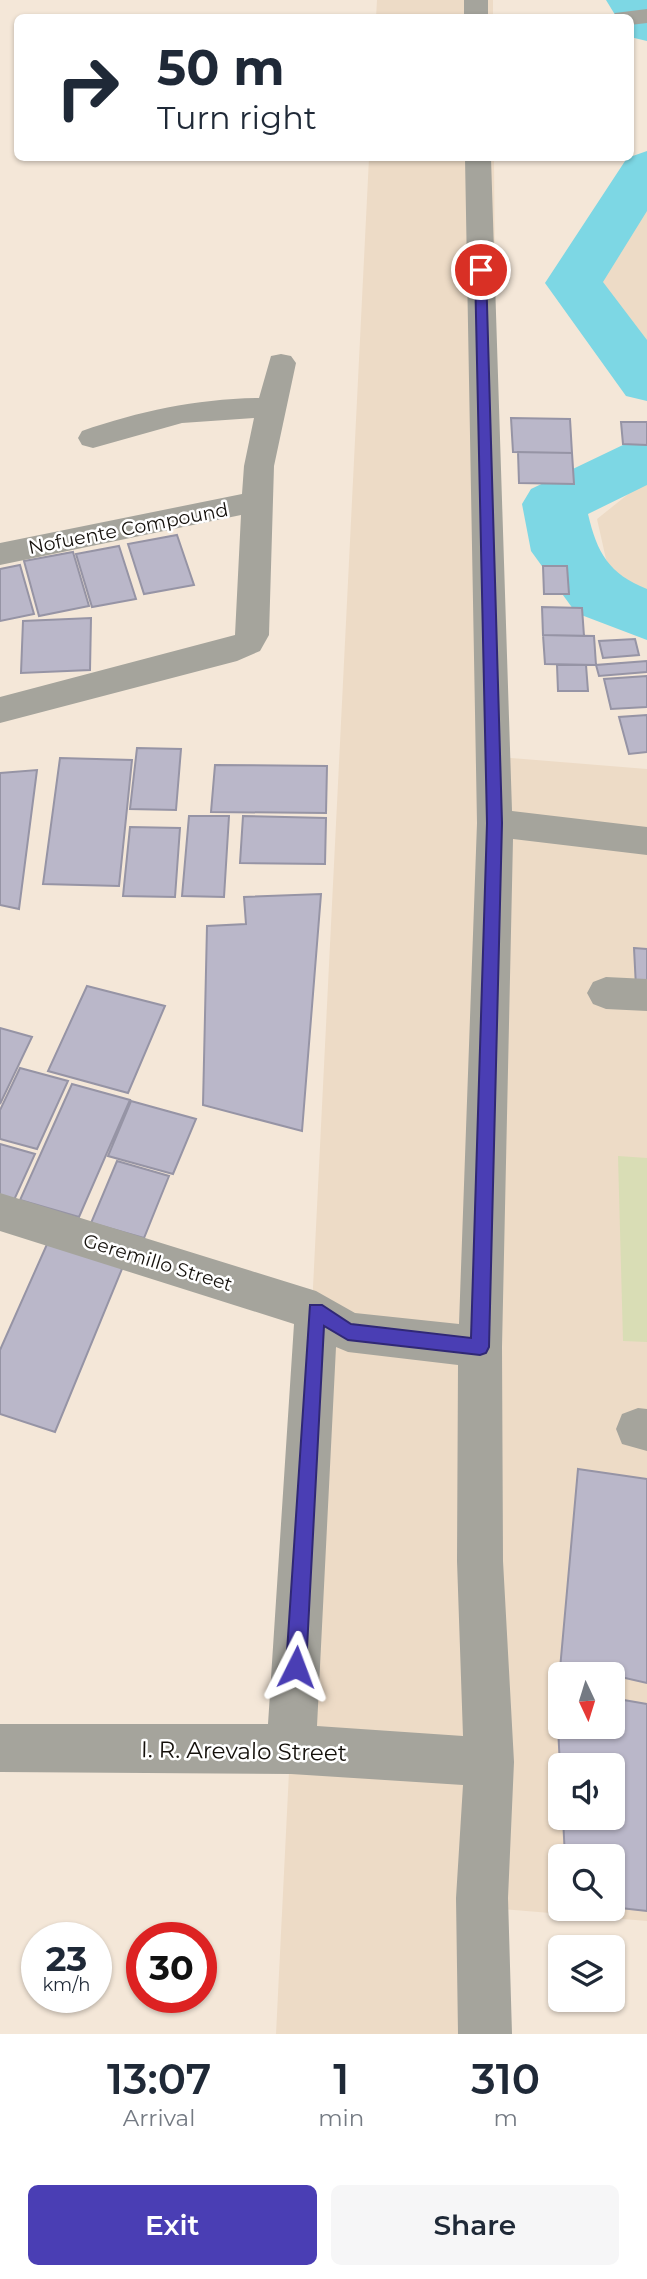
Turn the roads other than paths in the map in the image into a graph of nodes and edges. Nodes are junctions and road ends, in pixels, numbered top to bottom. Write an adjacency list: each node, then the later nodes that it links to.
1 (478, 161): 8 (street)
2 (281, 363): 3 (street)
3 (273, 408): 4 (street); 5 (street)
4 (93, 438)
5 (256, 502): 6 (street, Nofuente Compound); 7 (street)
6 (0, 554)
7 (0, 710)
8 (495, 823): 9 (street); 14 (street)
9 (647, 841)
10 (606, 993): 11 (street)
11 (647, 995)
12 (0, 1212): 13 (street, Geremillo Street)
13 (316, 1311): 14 (street, Geremillo Street); 16 (street)
14 (480, 1347): 17 (street)
15 (0, 1748): 16 (street, I. R. Arevalo Street)
16 (291, 1749): 17 (street, I. R. Arevalo Street)
17 (489, 1762): 18 (street)
18 (485, 2034)

